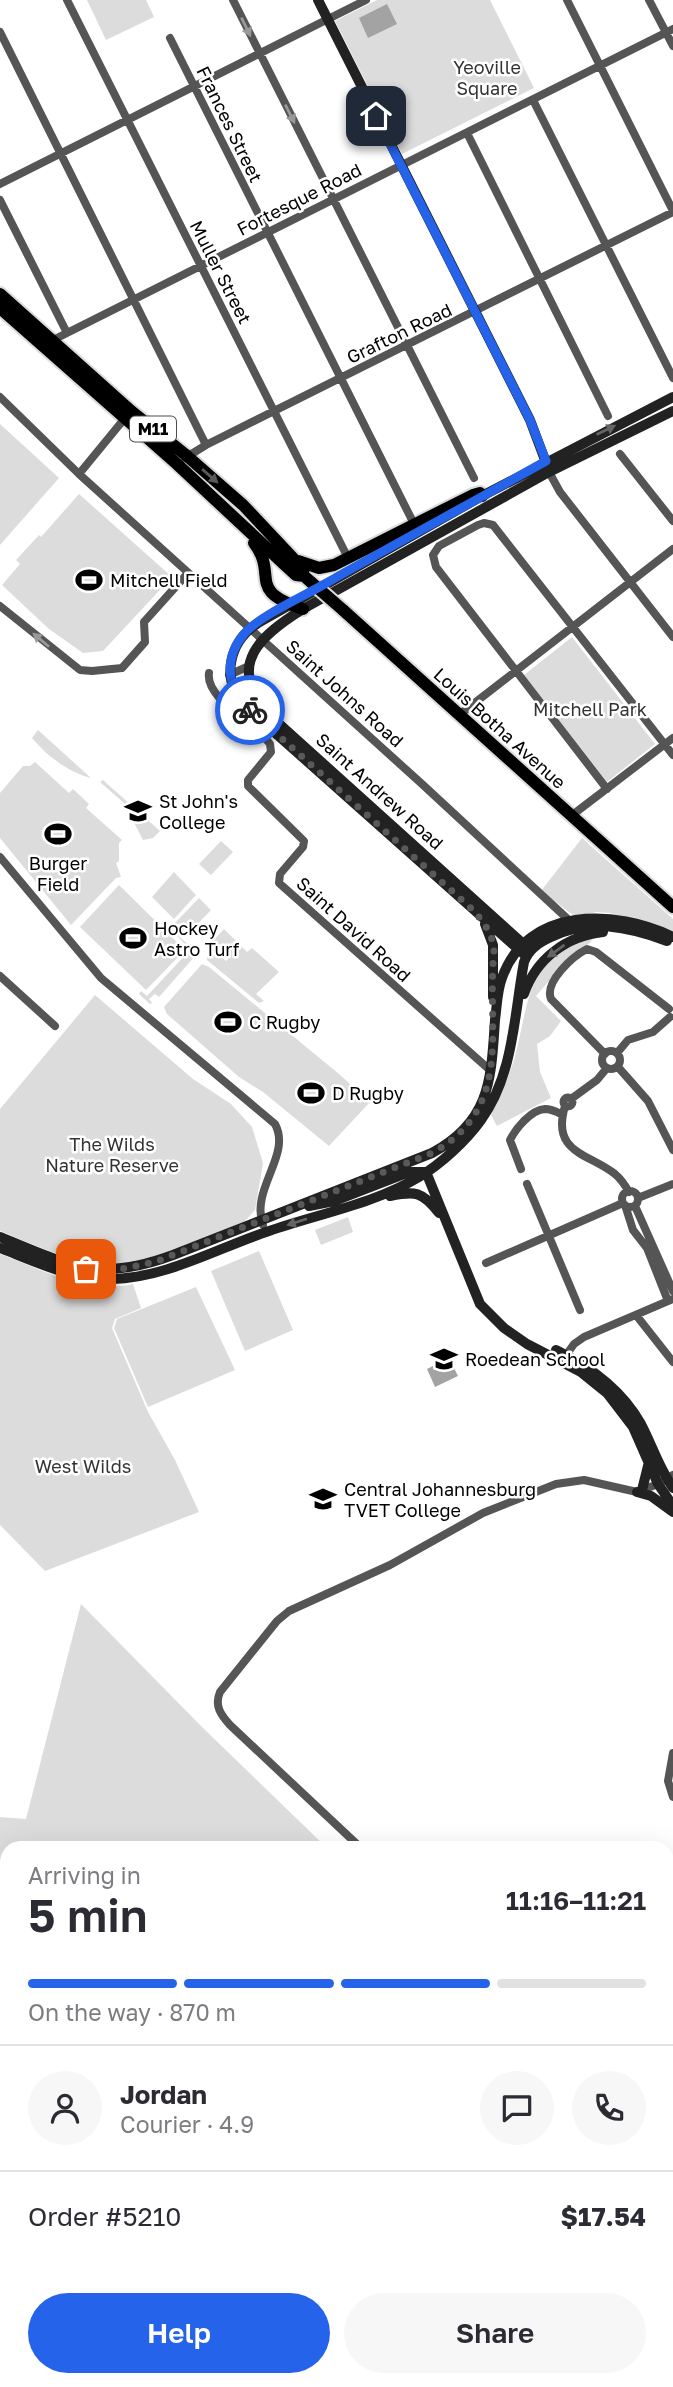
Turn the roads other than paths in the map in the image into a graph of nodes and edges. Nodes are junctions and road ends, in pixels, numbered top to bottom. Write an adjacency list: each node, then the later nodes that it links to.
1 (67, 0): 16 (street, Muller Street)
2 (233, 0): 12 (street, one-way to 12)
3 (318, 0): 7 (main road)
4 (366, 0): 7 (street)
5 (567, 0): 13 (street)
6 (649, 0): 8 (street)
7 (327, 18): 12 (street); 19 (main road)
8 (670, 31): 11 (street); 13 (street, Fortesque Road)
9 (0, 32): 18 (street)
10 (170, 38): 14 (street, Frances Street)
11 (673, 46)
12 (259, 53): 14 (street); 21 (street, one-way to 21)
13 (600, 65): 15 (street, Fortesque Road); 23 (street)
14 (194, 86): 16 (street); 24 (street, Frances Street)
15 (533, 100): 17 (street, Fortesque Road); 25 (street)
16 (127, 119): 18 (street); 26 (street, Muller Street)
17 (467, 133): 19 (street, Fortesque Road); 27 (street)
18 (60, 153): 20 (street); 29 (street)
19 (401, 165): 21 (street, Fortesque Road); 31 (main road)
20 (0, 184)
21 (334, 198): 24 (street, Fortesque Road); 34 (street)
22 (0, 200): 32 (street)
23 (673, 212): 25 (street, Grafton Road)
24 (267, 233): 26 (street, Fortesque Road); 36 (street, Frances Street)
25 (606, 245): 27 (street, Grafton Road); 35 (street)
26 (200, 266): 29 (street, Fortesque Road); 39 (street, Muller Street)
27 (539, 279): 31 (street, Grafton Road); 41 (street)
28 (0, 294): 30 (main road, Louis Botha Avenue / M11)
29 (133, 299): 32 (street, Fortesque Road); 45 (street)
30 (3, 309): 33 (main road, Louis Botha Avenue / M11); 42 (main road, Louis Botha Avenue / M11)
31 (476, 312): 34 (street, Grafton Road); 48 (main road)
32 (67, 333): 33 (street, Fortesque Road)
33 (51, 341): 47 (main road, Louis Botha Avenue / M11)
34 (407, 346): 36 (street, Grafton Road); 50 (street)
35 (673, 378)
36 (340, 379): 39 (street, Grafton Road); 54 (street, Frances Street)
37 (0, 397): 49 (street, Saint Johns Road)
38 (673, 397): 48 (main road, one-way to 38)
39 (273, 411): 45 (street, Grafton Road); 57 (street, Muller Street)
40 (673, 411): 44 (main road)
41 (608, 416)
42 (124, 418): 47 (main road, Louis Botha Avenue / M11); 49 (street)
43 (673, 419): 44 (street)
44 (655, 420): 48 (main road)
45 (206, 445): 47 (street, Grafton Road)
46 (620, 454): 53 (street)
47 (182, 460): 52 (main road, Louis Botha Avenue / M11); 56 (main road, Louis Botha Avenue / M11, one-way to 56)
48 (548, 467): 51 (main road); 60 (street); 63 (main road)
49 (79, 474): 58 (street, Saint Johns Road)
50 (474, 478)
51 (482, 496): 54 (main road); 61 (main road)
52 (217, 502): 59 (main road, Louis Botha Avenue / M11); 61 (main road)
53 (673, 522)
54 (414, 524): 57 (main road)
55 (673, 549): 60 (street)
56 (292, 556): 57 (main road); 59 (main road, Louis Botha Avenue / M11)
57 (348, 558)
58 (188, 573): 62 (street, one-way to 62); 65 (street, Saint Johns Road)
59 (308, 579): 72 (main road, Louis Botha Avenue / M11, bridge)
60 (629, 582): 64 (street); 66 (street)
61 (289, 604): 63 (main road); 65 (main road)
62 (0, 606)
63 (303, 609): 67 (main road)
64 (573, 626): 69 (street); 69 (street); 74 (street)
65 (250, 628): 67 (street, Saint Johns Road); 71 (main road)
66 (673, 637)
67 (261, 639): 68 (main road); 81 (street, Saint Johns Road)
68 (249, 666): 71 (street); 85 (main road, Saint Andrew Road)
69 (517, 670): 72 (street); 76 (street)
70 (209, 673): 96 (street, Saint David Road)
71 (229, 675): 80 (main road, Saint Andrew Road)
72 (459, 715): 77 (main road, Louis Botha Avenue / M11)
73 (673, 738): 74 (street)
74 (664, 744): 75 (street); 76 (street)
75 (673, 755)
76 (607, 789): 77 (street)
77 (571, 816): 79 (main road, Louis Botha Avenue / M11)
78 (0, 857): 111 (street)
79 (673, 907)
80 (472, 909): 85 (main road, Saint Andrew Road); 90 (main road)
81 (573, 924): 82 (main road); 83 (main road); 85 (main road)
82 (644, 933): 84 (main road); 89 (main road, one-way to 89)
83 (673, 937)
84 (673, 944)
85 (525, 950): 89 (main road); 90 (main road)
86 (0, 976): 88 (street)
87 (671, 1013): 91 (street); 92 (street)
88 (55, 1026)
89 (511, 1042): 93 (main road)
90 (493, 1053): 96 (main road)
91 (617, 1053): 92 (street); 94 (street)
92 (605, 1054): 95 (street)
93 (507, 1061): 96 (main road); 103 (main road)
94 (618, 1067): 95 (street); 99 (street)
95 (607, 1068): 97 (street)
96 (491, 1071): 98 (main road)
97 (566, 1107): 102 (street); 106 (street)
98 (463, 1128): 103 (main road); 110 (main road)
99 (663, 1131): 100 (street); 101 (street)
100 (673, 1150)
101 (673, 1157)
102 (521, 1169)
103 (430, 1175): 107 (main road); 110 (main road); 112 (main road); 122 (main road)
104 (527, 1184): 114 (street)
105 (673, 1184): 108 (street)
106 (629, 1192): 108 (street); 109 (street)
107 (359, 1202): 112 (main road); 113 (main road, one-way to 113)
108 (637, 1202): 109 (street); 118 (street)
109 (624, 1204): 114 (street); 119 (street)
110 (287, 1209): 111 (main road)
111 (261, 1220): 113 (street); 115 (main road)
112 (445, 1220): 122 (main road)
113 (266, 1232): 116 (main road)
114 (548, 1236): 117 (street); 120 (street)
115 (0, 1237)
116 (0, 1248)
117 (486, 1263)
118 (673, 1291)
119 (670, 1300): 121 (street)
120 (580, 1310)
121 (636, 1315): 122 (street); 123 (street)
122 (564, 1358): 124 (main road); 125 (main road)
123 (673, 1362)
124 (649, 1462): 125 (main road); 126 (main road)
125 (668, 1482): 126 (street); 127 (main road)
126 (640, 1491): 128 (main road); 131 (street)
127 (673, 1506)
128 (673, 1512)
129 (673, 1754): 130 (street)
130 (673, 1797)
131 (354, 1841)

